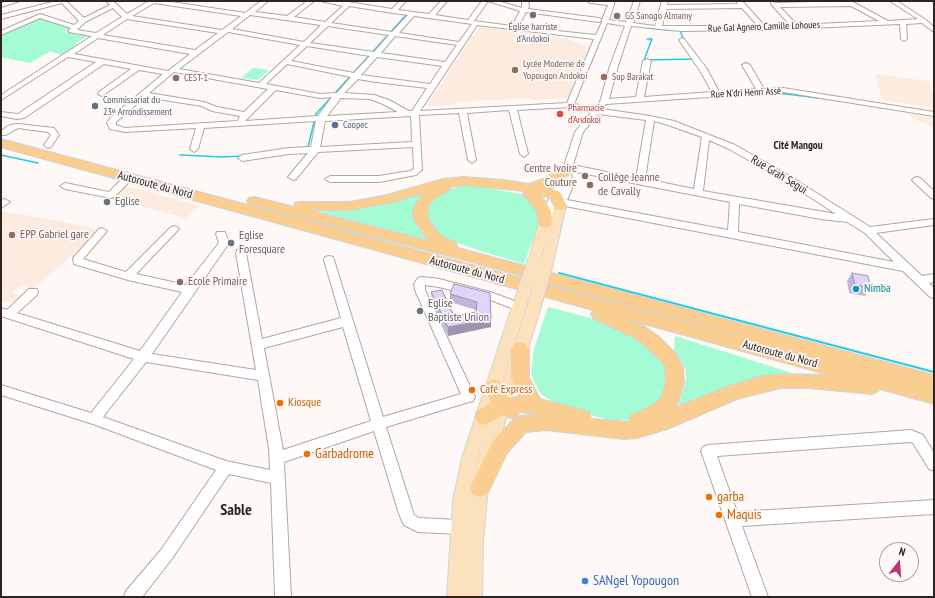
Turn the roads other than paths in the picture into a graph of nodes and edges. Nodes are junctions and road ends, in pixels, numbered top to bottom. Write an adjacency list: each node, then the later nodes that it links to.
1 (18, 1): 23 (street)
2 (63, 1): 29 (street); 32 (street)
3 (153, 1): 26 (street); 30 (street)
4 (265, 1): 26 (street)
5 (311, 1): 31 (street)
6 (324, 1): 20 (street)
7 (402, 1): 25 (street)
8 (444, 1): 28 (street)
9 (485, 1): 36 (street)
10 (491, 1): 24 (street, Rue Gal Agnero Camille Lohoues)
11 (525, 1): 24 (street)
12 (590, 1): 16 (street)
13 (637, 1): 39 (street)
14 (846, 1): 22 (street)
15 (893, 1): 34 (street)
16 (611, 2): 33 (street)
17 (111, 3): 30 (street); 32 (street)
18 (741, 3): 21 (street); 44 (street)
19 (773, 3): 22 (street); 40 (street)
20 (348, 4): 25 (street); 38 (street)
21 (664, 4): 43 (street)
22 (853, 4): 37 (street)
23 (1, 5)
24 (524, 10): 33 (street, Rue Gal Agnero Camille Lohoues); 42 (street)
25 (393, 11): 27 (street)
26 (248, 14): 31 (street); 46 (street)
27 (412, 14): 28 (street); 48 (street)
28 (431, 16): 36 (street)
29 (1, 17)
30 (126, 17): 46 (street); 49 (street)
31 (289, 18): 38 (street)
32 (83, 21): 41 (street)
33 (602, 21): 39 (street, Rue Gal Agnero Camille Lohoues); 50 (street)
34 (924, 21): 35 (street, Rue Gal Agnero Camille Lohoues); 45 (street)
35 (902, 22): 37 (street, Rue Gal Agnero Camille Lohoues); 51 (street)
36 (472, 23): 42 (street); 54 (street)
37 (886, 23): 40 (street, Rue Gal Agnero Camille Lohoues)
38 (326, 24): 48 (street); 53 (street)
39 (628, 25): 43 (street, Rue Gal Agnero Camille Lohoues); 77 (street)
40 (795, 26): 44 (street, Rue Gal Agnero Camille Lohoues)
41 (74, 27): 47 (street); 49 (street)
42 (514, 28): 50 (street)
43 (658, 28): 44 (street, Rue Gal Agnero Camille Lohoues)
44 (763, 28)
45 (934, 30)
46 (225, 31): 53 (street); 55 (street)
47 (1, 32)
48 (394, 34): 54 (street); 56 (street)
49 (95, 35): 55 (street); 57 (street)
50 (598, 37): 78 (street)
51 (904, 39)
52 (682, 40): 74 (street)
53 (306, 44): 56 (street); 60 (street)
54 (462, 44): 61 (street)
55 (197, 53): 64 (street)
56 (376, 53): 61 (street); 65 (street)
57 (67, 55): 58 (street); 75 (street)
58 (103, 61): 63 (street); 86 (street)
59 (647, 61): 76 (street)
60 (286, 62): 65 (street); 66 (street)
61 (448, 65): 67 (street)
62 (746, 65): 70 (street)
63 (138, 68): 64 (street); 71 (street)
64 (171, 71): 66 (street); 72 (street)
65 (356, 75): 69 (street); 73 (street)
66 (261, 85): 68 (street)
67 (432, 86): 69 (street); 83 (street)
68 (275, 87): 73 (street); 85 (street)
69 (378, 90): 73 (street); 83 (street)
70 (761, 91): 74 (street, Rue N’dri Henri Assé); 84 (street, Rue N’dri Henri Assé)
71 (102, 94)
72 (144, 95): 85 (street); 90 (street, Rue Grah Segui)
73 (339, 95): 87 (street)
74 (717, 95): 76 (street, Rue N’dri Henri Assé)
75 (1, 98)
76 (640, 99): 77 (street, Rue N’dri Henri Assé)
77 (604, 102): 81 (street)
78 (570, 105): 79 (street, Rue Grah Segui); 81 (street, Rue Grah Segui)
79 (512, 107): 80 (street, Rue Grah Segui); 98 (street)
80 (463, 111): 83 (street, Rue Grah Segui); 100 (street)
81 (596, 111): 88 (street, Rue Grah Segui); 101 (street)
82 (1, 114): 86 (street)
83 (411, 114): 87 (street, Rue Grah Segui); 93 (street)
84 (934, 114)
85 (246, 115): 89 (street)
86 (17, 117): 91 (street)
87 (322, 118): 89 (street, Rue Grah Segui); 96 (street)
88 (650, 118): 92 (street, Rue Grah Segui); 106 (street)
89 (238, 123): 90 (street, Rue Grah Segui)
90 (201, 125): 94 (street)
91 (4, 134): 97 (highway, Autoroute du Nord); 113 (highway, Autoroute du Nord)
92 (706, 136): 109 (street); 114 (street, Rue Grah Segui)
93 (417, 144): 96 (street); 104 (street)
94 (194, 149)
95 (1, 150): 97 (highway)
96 (314, 151): 99 (street); 102 (street)
97 (30, 152): 103 (highway, Autoroute du Nord)
98 (524, 154)
99 (242, 158)
100 (472, 160)
101 (566, 170): 106 (street); 108 (highway); 111 (street); 111 (street)
102 (293, 177)
103 (128, 178): 107 (street); 132 (highway, Autoroute du Nord)
104 (330, 179)
105 (917, 180): 110 (street)
106 (640, 182): 109 (street)
107 (65, 186)
108 (531, 191): 111 (highway); 113 (highway); 116 (highway); 123 (highway)
109 (698, 192): 112 (street)
110 (934, 196)
111 (561, 198): 116 (street); 121 (street); 125 (main road)
112 (734, 200): 114 (street); 121 (street)
113 (264, 204): 123 (highway, Autoroute du Nord)
114 (850, 219): 119 (street, Rue Grah Segui)
115 (934, 222): 119 (street)
116 (545, 223): 125 (main road)
117 (174, 229): 127 (street)
118 (102, 231): 127 (street)
119 (868, 231): 126 (street, Rue Grah Segui)
120 (221, 234): 130 (street)
121 (733, 235): 126 (street)
122 (241, 253): 137 (street)
123 (472, 258): 141 (highway, Autoroute du Nord)
124 (329, 260): 136 (street)
125 (541, 260): 134 (main road, bridge)
126 (908, 269): 129 (street, Rue Grah Segui)
127 (128, 276): 130 (street)
128 (934, 278): 129 (street)
129 (920, 280): 133 (street, Rue Grah Segui)
130 (189, 290): 139 (street)
131 (33, 292): 135 (street)
132 (555, 294): 144 (highway, Autoroute du Nord); 146 (highway)
133 (934, 294)
134 (524, 306): 138 (main road); 142 (main road); 150 (street)
135 (5, 313): 139 (street)
136 (348, 321): 137 (street); 150 (street)
137 (258, 345): 140 (street)
138 (520, 349): 146 (highway); 147 (main road)
139 (143, 357): 140 (street); 149 (street)
140 (263, 376): 152 (street)
141 (934, 382)
142 (494, 387): 147 (highway); 148 (main road)
143 (1, 390): 149 (street)
144 (915, 390): 145 (highway, Autoroute du Nord); 151 (highway)
145 (934, 396)
146 (534, 405): 147 (highway)
147 (502, 406): 148 (highway); 151 (highway); 156 (main road)
148 (484, 417): 159 (main road)
149 (94, 419): 154 (street)
150 (378, 424): 152 (street); 159 (street)
151 (562, 424): 156 (highway)
152 (276, 458): 155 (street)
153 (934, 465): 158 (street)
154 (226, 468): 155 (street); 160 (street)
155 (278, 478): 161 (street)
156 (480, 487): 163 (main road)
157 (934, 507): 158 (street)
158 (732, 519): 164 (street)
159 (458, 527): 162 (main road)
160 (132, 597)
161 (283, 597)
162 (456, 597)
163 (473, 597)
164 (760, 597)

